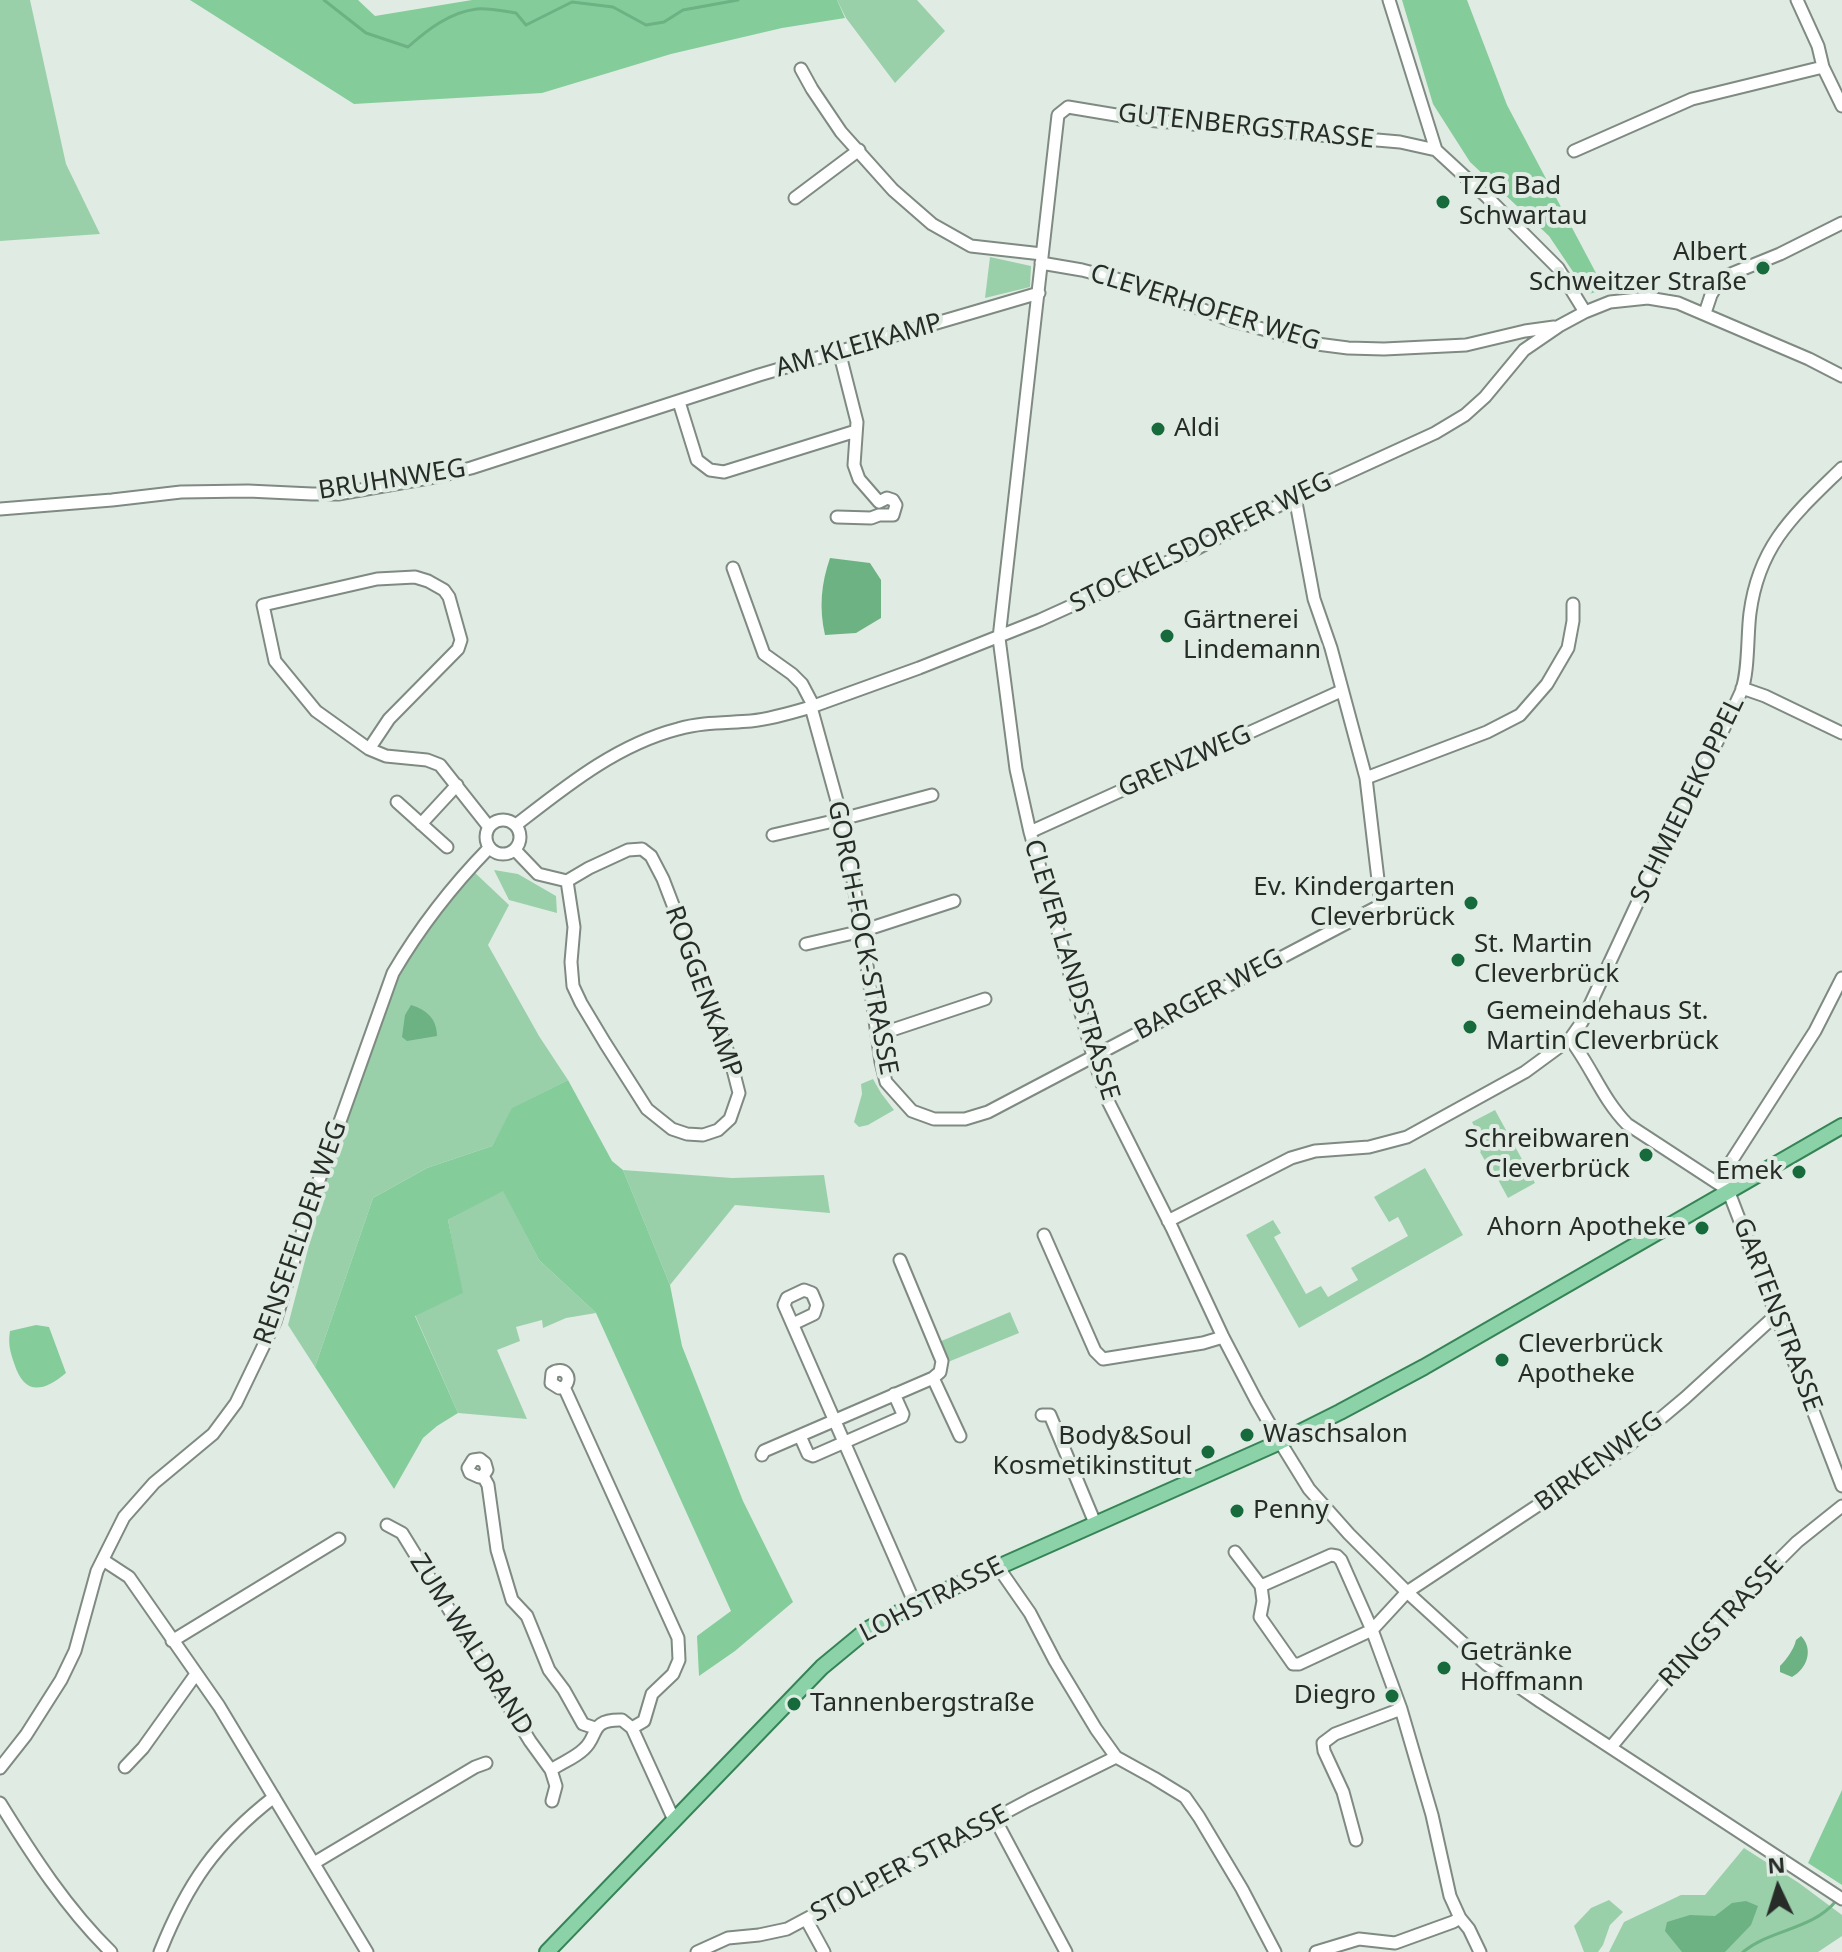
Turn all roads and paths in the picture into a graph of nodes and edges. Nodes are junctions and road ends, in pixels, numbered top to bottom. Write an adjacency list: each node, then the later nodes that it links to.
1 (1389, 0): 8 (street)
2 (1797, 0): 3 (street)
3 (1823, 67): 5 (street); 9 (street)
4 (801, 69): 7 (street, CLEVERHOFER WEG)
5 (1842, 106)
6 (1058, 115): 8 (street, GUTENBERGSTRASSE); 12 (street, CLEVER LANDSTRASSE)
7 (859, 150): 10 (street); 12 (street, CLEVERHOFER WEG)
8 (1436, 150): 14 (street)
9 (1574, 151)
10 (795, 198)
11 (1842, 223): 15 (street)
12 (1042, 259): 13 (street, CLEVER LANDSTRASSE); 16 (street, CLEVERHOFER WEG)
13 (1039, 293): 17 (street, AM KLEIKAMP); 27 (street, CLEVER LANDSTRASSE)
14 (1585, 312): 15 (street, STOCKELSDORFER WEG); 16 (street, STOCKELSDORFER WEG)
15 (1705, 313): 18 (street)
16 (1559, 326): 22 (street, STOCKELSDORFER WEG)
17 (839, 351): 19 (street, AM KLEIKAMP); 20 (street)
18 (1842, 376)
19 (679, 402): 20 (street); 23 (street, BRUHNWEG)
20 (856, 431): 24 (street)
21 (1842, 468): 28 (street, SCHMIEDEKOPPEL)
22 (1295, 497): 27 (street, STOCKELSDORFER WEG); 29 (street, BARGER WEG)
23 (0, 509)
24 (837, 517)
25 (733, 568): 30 (street, GORCH-FOCK-STRASSE)
26 (1573, 604): 33 (street)
27 (999, 638): 30 (street, STOCKELSDORFER WEG); 41 (street, CLEVER LANDSTRASSE)
28 (1742, 688): 31 (street); 53 (street, SCHMIEDEKOPPEL)
29 (1341, 691): 33 (street, BARGER WEG); 41 (street, GRENZWEG)
30 (812, 706): 37 (street, GORCH-FOCK-STRASSE); 39 (street, STOCKELSDORFER WEG)
31 (1842, 733)
32 (369, 749): 32 (street); 34 (street)
33 (1366, 778): 54 (street, BARGER WEG)
34 (457, 785): 38 (street); 40 (street)
35 (932, 795): 37 (street)
36 (397, 802): 38 (street)
37 (842, 819): 42 (street); 48 (street, GORCH-FOCK-STRASSE)
38 (421, 824): 43 (street)
39 (516, 825): 40 (street); 45 (street)
40 (489, 827): 44 (street)
41 (1030, 832): 54 (street, CLEVER LANDSTRASSE)
42 (773, 835)
43 (447, 847)
44 (489, 848): 45 (street); 80 (street, RENSEFELDER WEG)
45 (515, 850): 46 (street)
46 (567, 881): 46 (street, ROGGENKAMP)
47 (954, 901): 48 (street)
48 (862, 931): 49 (street); 52 (street, GORCH-FOCK-STRASSE)
49 (806, 944)
50 (1842, 978): 56 (street)
51 (985, 999): 52 (street)
52 (877, 1035): 54 (street, GORCH-FOCK-STRASSE)
53 (1570, 1039): 56 (street); 57 (street, SCHMIEDEKOPPEL)
54 (1093, 1056): 57 (street, CLEVER LANDSTRASSE)
55 (1842, 1126): 56 (main road, LOHSTRASSE)
56 (1728, 1190): 60 (street, GARTENSTRASSE); 71 (main road, LOHSTRASSE)
57 (1168, 1221): 62 (street, CLEVER LANDSTRASSE)
58 (1044, 1235): 62 (street)
59 (900, 1260): 63 (street)
60 (1777, 1314): 74 (street, GARTENSTRASSE); 83 (street, BIRKENWEG)
61 (793, 1324): 67 (street)
62 (1223, 1337): 71 (street, CLEVER LANDSTRASSE)
63 (933, 1378): 65 (street); 69 (street)
64 (564, 1387): 90 (street)
65 (894, 1394): 67 (street); 70 (street)
66 (1042, 1415): 76 (street)
67 (834, 1421): 68 (street); 70 (street)
68 (800, 1436): 70 (street); 72 (street)
69 (960, 1436)
70 (844, 1442): 84 (street)
71 (1280, 1442): 76 (main road, LOHSTRASSE); 83 (street, CLEVER LANDSTRASSE)
72 (762, 1455)
73 (483, 1476): 89 (street)
74 (1842, 1486)
75 (1842, 1506): 91 (street, RINGSTRASSE)
76 (1095, 1523): 81 (main road, LOHSTRASSE)
77 (387, 1525): 96 (street, ZUM WALDRAND)
78 (339, 1539): 86 (street)
79 (1235, 1552): 82 (street)
80 (103, 1560): 86 (street); 95 (street, RENSEFELDER WEG)
81 (998, 1567): 84 (main road, LOHSTRASSE); 92 (street)
82 (1261, 1586): 85 (street); 85 (street)
83 (1407, 1592): 85 (street); 91 (street, CLEVER LANDSTRASSE)
84 (915, 1604): 101 (main road, LOHSTRASSE)
85 (1372, 1630): 88 (street)
86 (172, 1641): 87 (street)
87 (196, 1674): 94 (street); 97 (street)
88 (1401, 1709): 102 (street); 105 (street)
89 (595, 1728): 90 (street); 96 (street)
90 (632, 1728): 101 (street)
91 (1611, 1747): 104 (street, CLEVER LANDSTRASSE)
92 (1116, 1757): 100 (street, STOLPER STRASSE); 114 (street)
93 (486, 1763): 103 (street)
94 (125, 1767)
95 (0, 1768)
96 (551, 1770): 98 (street)
97 (274, 1797): 103 (street); 109 (street)
98 (552, 1801)
99 (0, 1803): 108 (street)
100 (995, 1819): 106 (street, STOLPER STRASSE); 113 (street)
101 (674, 1820): 107 (main road, LOHSTRASSE)
102 (1356, 1840)
103 (314, 1863): 110 (street)
104 (1842, 1899)
105 (1460, 1918): 115 (street); 116 (street)
106 (806, 1919): 111 (street, STOLPER STRASSE); 112 (street)
107 (556, 1949)
108 (111, 1952)
109 (160, 1952)
110 (367, 1952)
111 (697, 1952)
112 (824, 1952)
113 (1066, 1952)
114 (1275, 1952)
115 (1316, 1952)
116 (1480, 1952)

